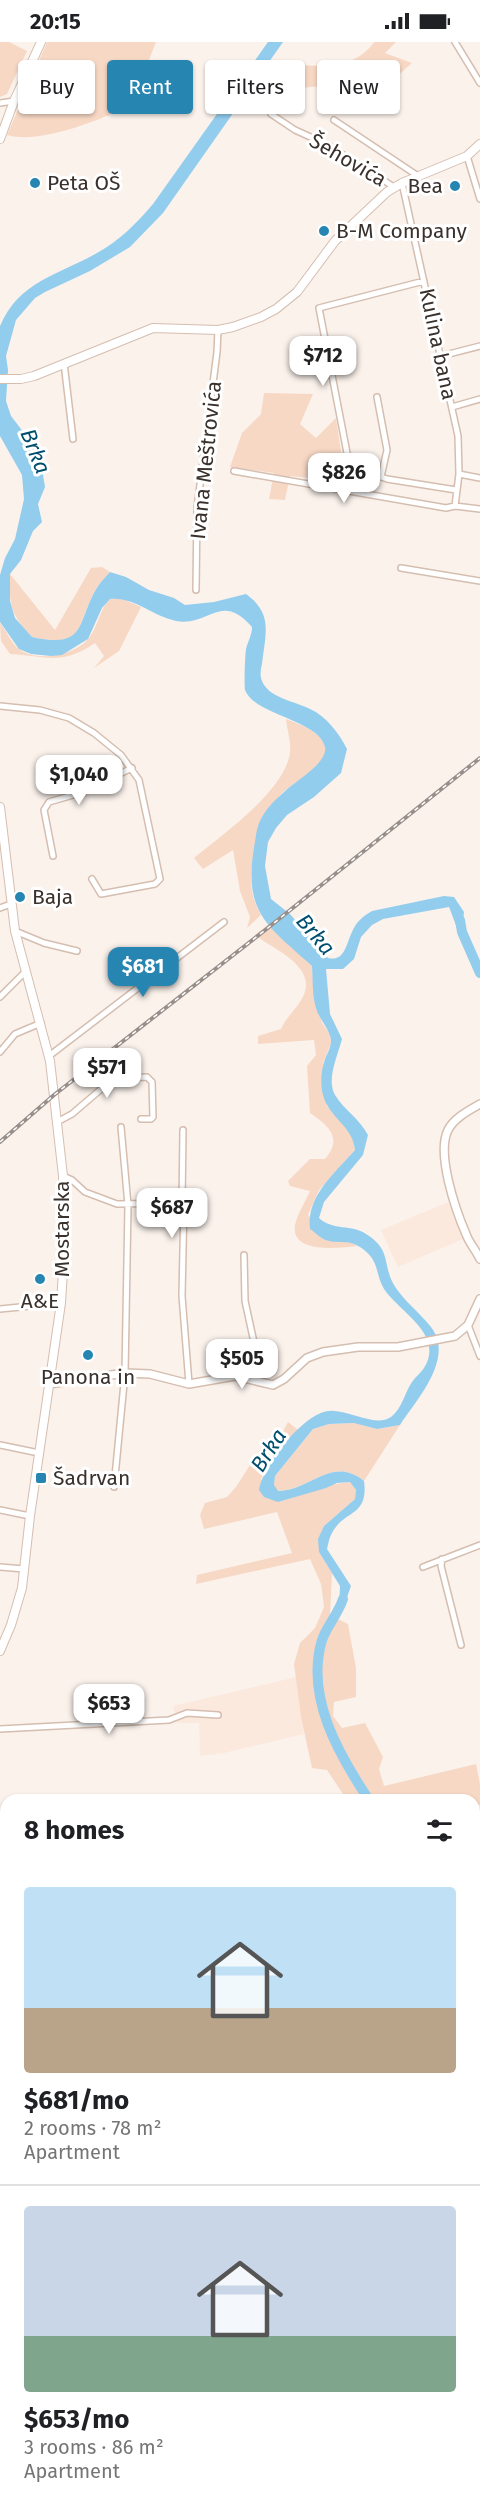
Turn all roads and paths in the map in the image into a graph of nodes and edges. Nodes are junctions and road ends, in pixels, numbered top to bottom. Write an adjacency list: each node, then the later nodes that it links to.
1 (41, 42): 4 (main road)
2 (455, 42): 3 (street)
3 (480, 83)
4 (14, 101): 5 (street); 8 (main road)
5 (0, 103)
6 (271, 114): 13 (street, Šehovića)
7 (334, 120): 11 (street)
8 (0, 139)
9 (480, 144): 10 (main road)
10 (467, 156): 11 (main road); 14 (street)
11 (418, 176): 12 (main road)
12 (402, 183): 13 (main road); 15 (street, Kulina bana)
13 (394, 187): 16 (main road)
14 (480, 199)
15 (424, 281): 18 (street, Kulina bana); 27 (street)
16 (218, 330): 19 (main road); 34 (street, Ivana Meštrovića)
17 (480, 346): 18 (street)
18 (441, 356): 23 (street, Kulina bana)
19 (64, 363): 20 (main road); 24 (street)
20 (0, 379)
21 (377, 397): 27 (street)
22 (480, 399): 23 (street)
23 (452, 407): 26 (street, Kulina bana)
24 (73, 439)
25 (234, 471): 30 (street)
26 (459, 474): 28 (street); 29 (street, Kulina bana)
27 (381, 477): 29 (street)
28 (480, 478)
29 (456, 490): 30 (street, Kulina bana)
30 (454, 506): 31 (street)
31 (480, 509)
32 (401, 568): 33 (street)
33 (480, 581)
34 (196, 590)
35 (0, 706): 36 (street)
36 (132, 768): 39 (street); 40 (street)
37 (0, 807): 38 (main road, Mostarska)
38 (2, 827): 41 (main road, Mostarska)
39 (52, 856)
40 (92, 879)
41 (11, 904): 42 (street); 44 (main road, Mostarska)
42 (0, 908)
43 (224, 922): 50 (street)
44 (15, 931): 45 (street); 46 (main road, Mostarska)
45 (77, 951)
46 (25, 972): 47 (street); 48 (main road, Mostarska)
47 (0, 997)
48 (41, 1023): 49 (street); 50 (main road, Mostarska)
49 (0, 1052)
50 (49, 1056): 53 (main road, Mostarska)
51 (480, 1104): 60 (street)
52 (141, 1119): 53 (street)
53 (57, 1122): 56 (main road, Mostarska)
54 (121, 1126): 58 (street)
55 (183, 1130): 57 (street)
56 (63, 1176): 58 (street); 62 (main road, Mostarska)
57 (182, 1203): 58 (street); 69 (street)
58 (128, 1205): 66 (street)
59 (244, 1255): 67 (street)
60 (480, 1259)
61 (480, 1299): 64 (street)
62 (61, 1303): 63 (street); 68 (main road, Mostarska)
63 (0, 1309)
64 (468, 1325): 65 (street); 67 (street)
65 (480, 1356)
66 (125, 1372): 68 (street); 69 (street); 72 (street)
67 (258, 1382): 69 (street)
68 (49, 1384): 71 (main road, Mostarska)
69 (189, 1384)
70 (0, 1445): 71 (street)
71 (39, 1453): 74 (main road, Mostarska)
72 (114, 1487)
73 (0, 1510): 74 (street)
74 (30, 1515): 79 (main road, Mostarska)
75 (480, 1545): 76 (street)
76 (442, 1559): 78 (street); 80 (street)
77 (0, 1567): 79 (street)
78 (423, 1567)
79 (24, 1569): 81 (main road, Mostarska)
80 (461, 1645)
81 (0, 1651)
82 (218, 1715): 83 (street)
83 (0, 1729)

